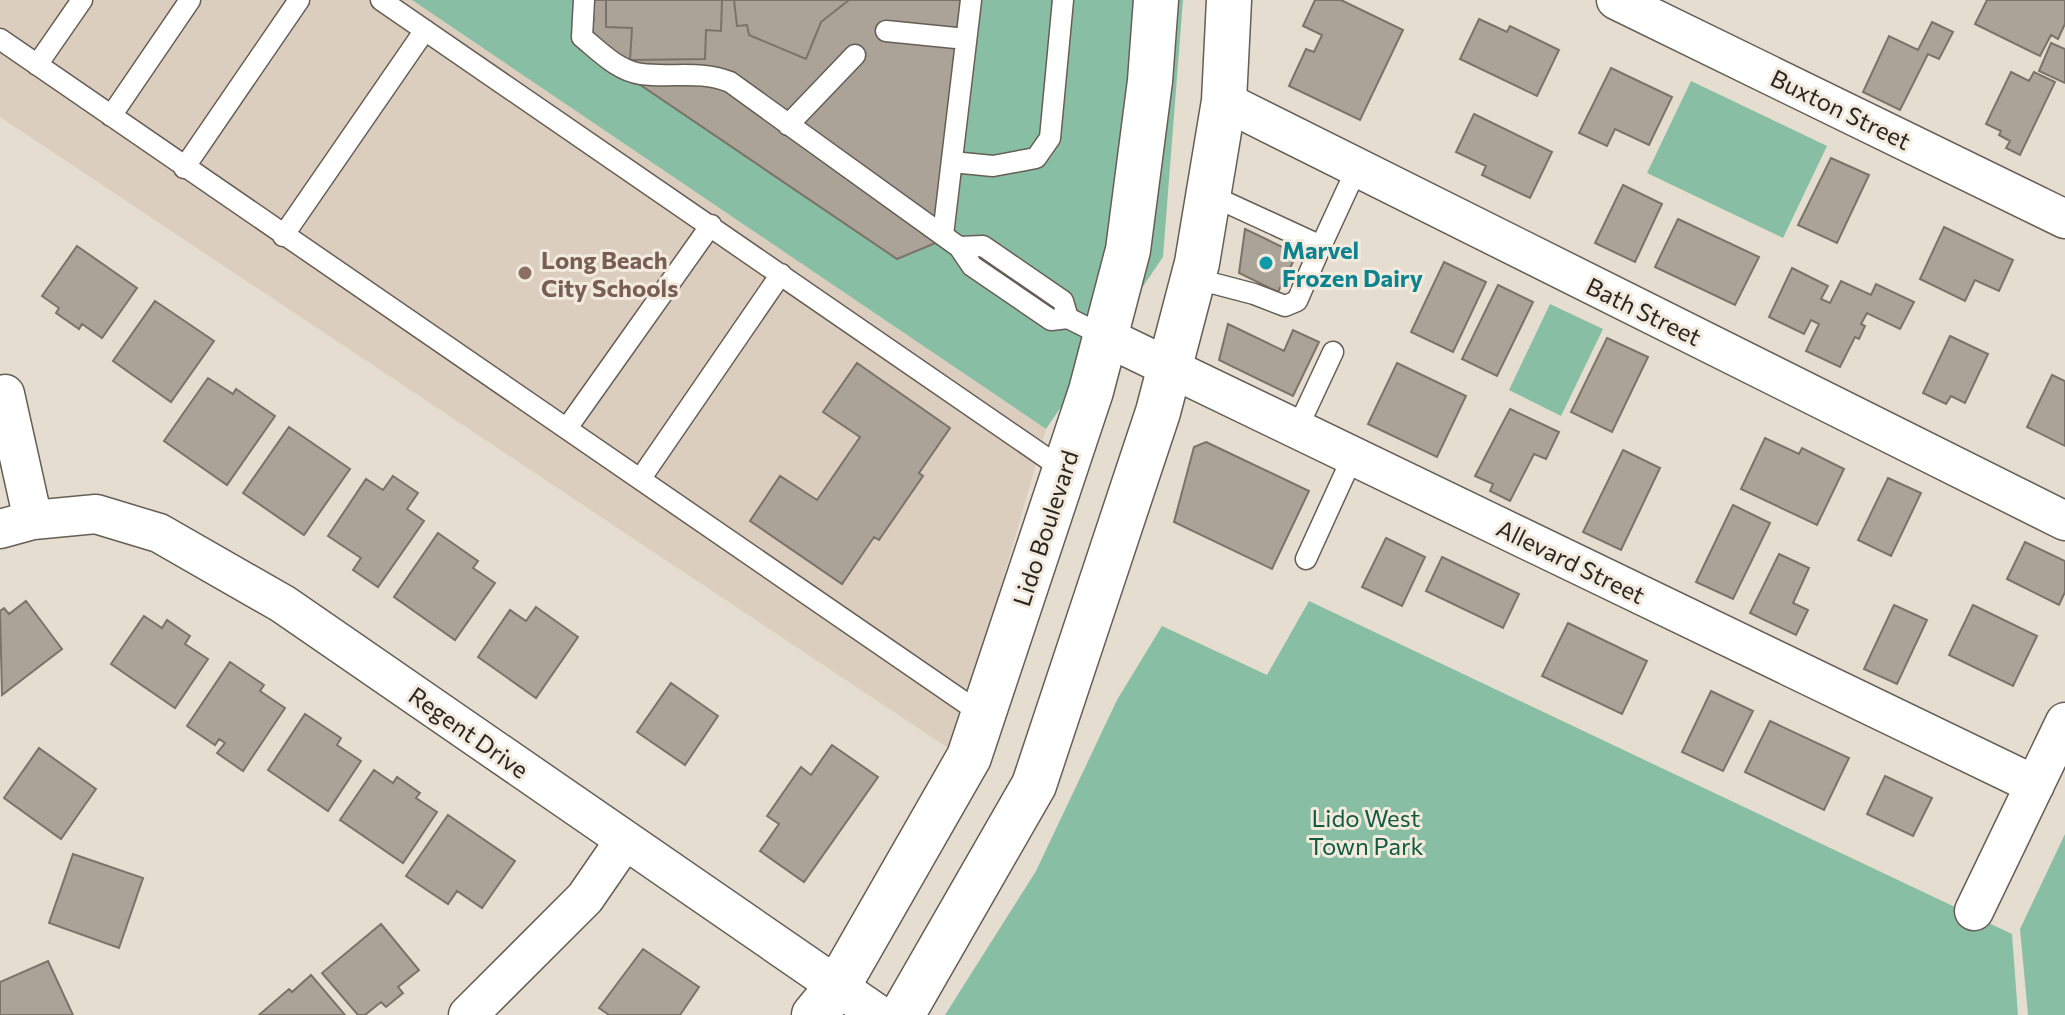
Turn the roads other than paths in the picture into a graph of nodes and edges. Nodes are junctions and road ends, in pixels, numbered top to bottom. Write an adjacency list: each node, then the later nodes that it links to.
1 (82, 0): 16 (lane)
2 (190, 0): 18 (lane)
3 (299, 0): 21 (lane)
4 (381, 0): 11 (lane)
5 (584, 0): 19 (lane)
6 (971, 0): 14 (lane)
7 (1063, 0): 20 (lane)
8 (1156, 0): 31 (highway, Lido Boulevard)
9 (1229, 0): 17 (highway)
10 (1616, 0): 24 (street, Buxton Street)
11 (425, 30): 25 (lane); 26 (lane)
12 (886, 31): 14 (lane)
13 (0, 39): 16 (lane)
14 (966, 39): 20 (lane)
15 (855, 55): 19 (lane)
16 (37, 65): 18 (lane)
17 (1224, 101): 22 (street, Bath Street); 23 (highway)
18 (111, 116): 21 (lane)
19 (788, 125): 27 (lane)
20 (952, 162): 27 (lane)
21 (184, 168): 26 (lane)
22 (1357, 168): 28 (lane); 40 (street, Bath Street)
23 (1208, 194): 28 (lane); 30 (highway)
24 (2065, 219)
25 (711, 225): 29 (lane); 35 (lane)
26 (283, 236): 35 (lane)
27 (951, 241): 31 (lane)
28 (1321, 246): 30 (lane)
29 (781, 274): 38 (lane); 39 (lane)
30 (1193, 278): 33 (highway)
31 (1106, 337): 33 (street, Allevard Street); 38 (highway, Lido Boulevard)
32 (1333, 352): 36 (lane)
33 (1168, 367): 36 (street, Allevard Street); 51 (highway)
34 (5, 394): 41 (street, Regent Drive)
35 (567, 428): 39 (lane)
36 (1297, 429): 37 (street, Allevard Street)
37 (1353, 456): 42 (lane); 45 (street, Allevard Street)
38 (1064, 470): 43 (highway, Lido Boulevard)
39 (641, 478): 43 (lane)
40 (2065, 521)
41 (16, 524): 46 (street, Regent Drive)
42 (1306, 559)
43 (983, 715): 48 (highway, Lido Boulevard)
44 (2065, 722): 45 (street)
45 (2035, 785): 47 (street)
46 (625, 840): 48 (street, Regent Drive); 49 (street)
47 (1974, 911)
48 (826, 1001): 50 (street, Regent Drive)
49 (468, 1015)
50 (879, 1015)
51 (902, 1015)

